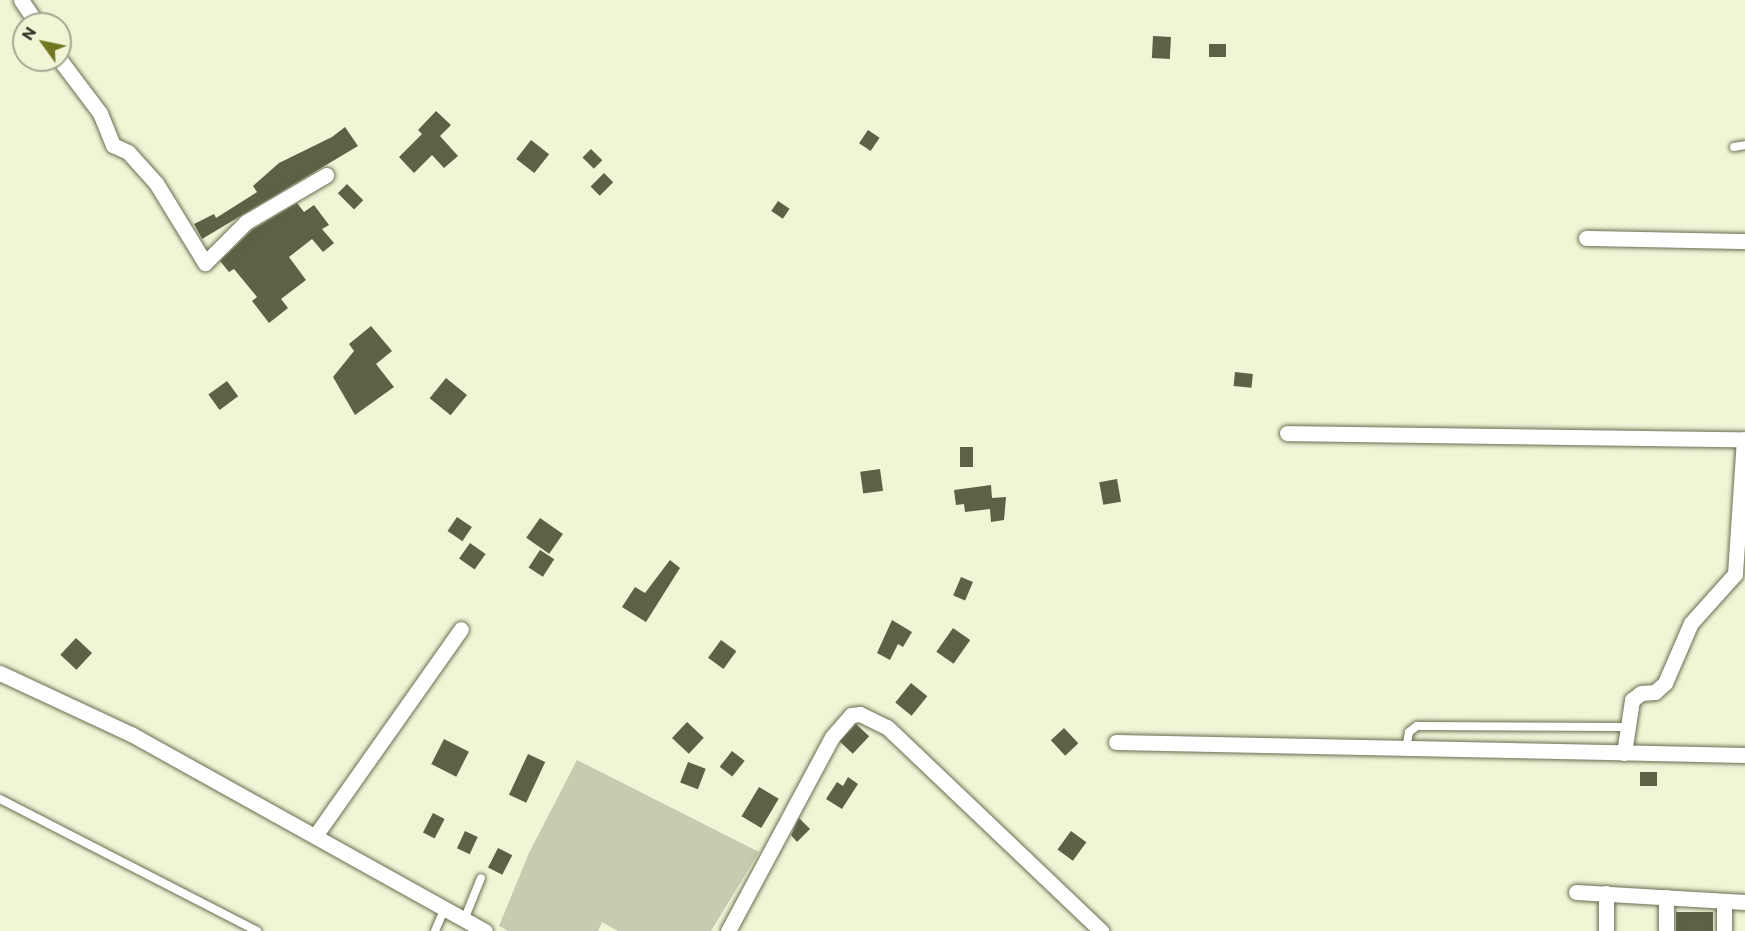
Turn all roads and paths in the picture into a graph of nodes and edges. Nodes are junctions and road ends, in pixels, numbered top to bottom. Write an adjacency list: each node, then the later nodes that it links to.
1 (69, 72): 4 (street)
2 (1745, 145): 3 (lane)
3 (1734, 147)
4 (326, 175)
5 (1586, 238): 6 (street)
6 (1745, 241)
7 (1287, 433): 8 (street)
8 (1744, 439): 11 (street)
9 (461, 629): 17 (street)
10 (0, 673): 17 (street)
11 (1626, 727): 13 (lane); 14 (street)
12 (1116, 742): 13 (street)
13 (1406, 750): 14 (street)
14 (1624, 753): 15 (street)
15 (1745, 755)
16 (0, 799): 26 (lane)
17 (315, 836): 24 (street)
18 (481, 878): 25 (lane)
19 (1576, 892): 20 (street)
20 (1606, 893): 21 (street); 31 (street)
21 (1666, 897): 22 (street); 32 (street)
22 (1724, 901): 23 (street); 33 (street)
23 (1745, 902)
24 (444, 910): 25 (street); 27 (lane)
25 (464, 920): 28 (street)
26 (257, 931)
27 (435, 931)
28 (484, 931)
29 (728, 931): 30 (street)
30 (1101, 931)
31 (1606, 931)
32 (1666, 931)
33 (1724, 931)

